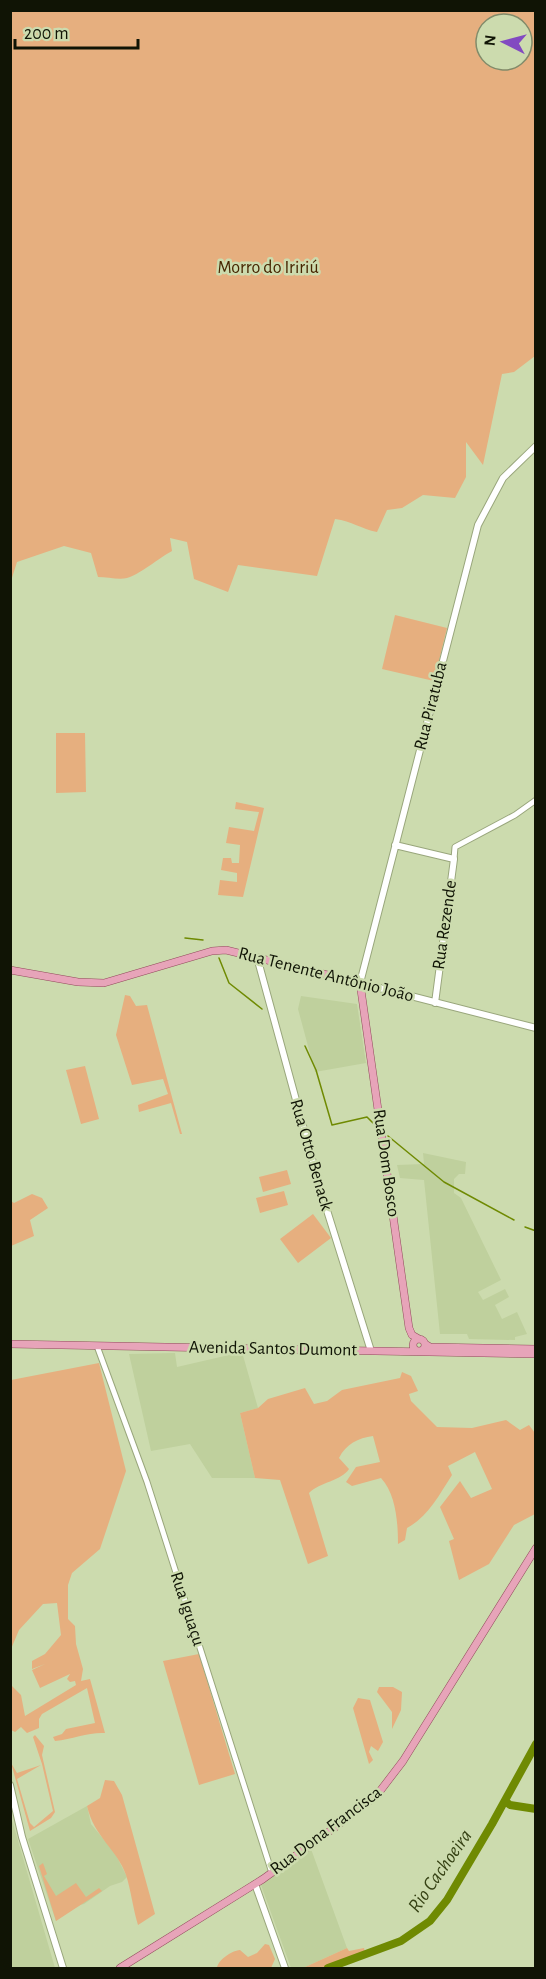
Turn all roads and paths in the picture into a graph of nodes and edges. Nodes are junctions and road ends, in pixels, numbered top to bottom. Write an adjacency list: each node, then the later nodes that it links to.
1 (536, 446): 3 (main road, Rua Piratuba)
2 (536, 800): 4 (street, Rua Rezende)
3 (395, 845): 4 (main road); 7 (main road, Rua Piratuba)
4 (454, 859): 8 (main road, Rua Rezende)
5 (257, 957): 6 (main road, Rua Tenente Antônio João); 7 (main road, Rua Tenente Antônio João); 14 (main road, Rua Otto Benack)
6 (10, 970)
7 (360, 983): 8 (main road, Rua Tenente Antônio João); 10 (main road, Rua Dom Bosco)
8 (435, 1002): 9 (main road, Rua Tenente Antônio João)
9 (536, 1028)
10 (422, 1341): 13 (main road); 15 (main road); 15 (main road)
11 (10, 1344): 12 (main road, Avenida Santos Dumont)
12 (97, 1346): 14 (main road, Avenida Santos Dumont); 19 (street, Rua Iguaçu)
13 (536, 1349)
14 (371, 1351): 15 (main road, Avenida Santos Dumont)
15 (419, 1352): 16 (main road, Avenida Santos Dumont)
16 (536, 1354)
17 (536, 1548): 19 (main road, Rua Dona Francisca)
18 (10, 1785): 21 (main road)
19 (272, 1873): 20 (main road, Rua Dona Francisca)
20 (255, 1884): 22 (main road, Rua Dona Francisca); 23 (main road)
21 (63, 1968)
22 (120, 1968)
23 (285, 1968)

